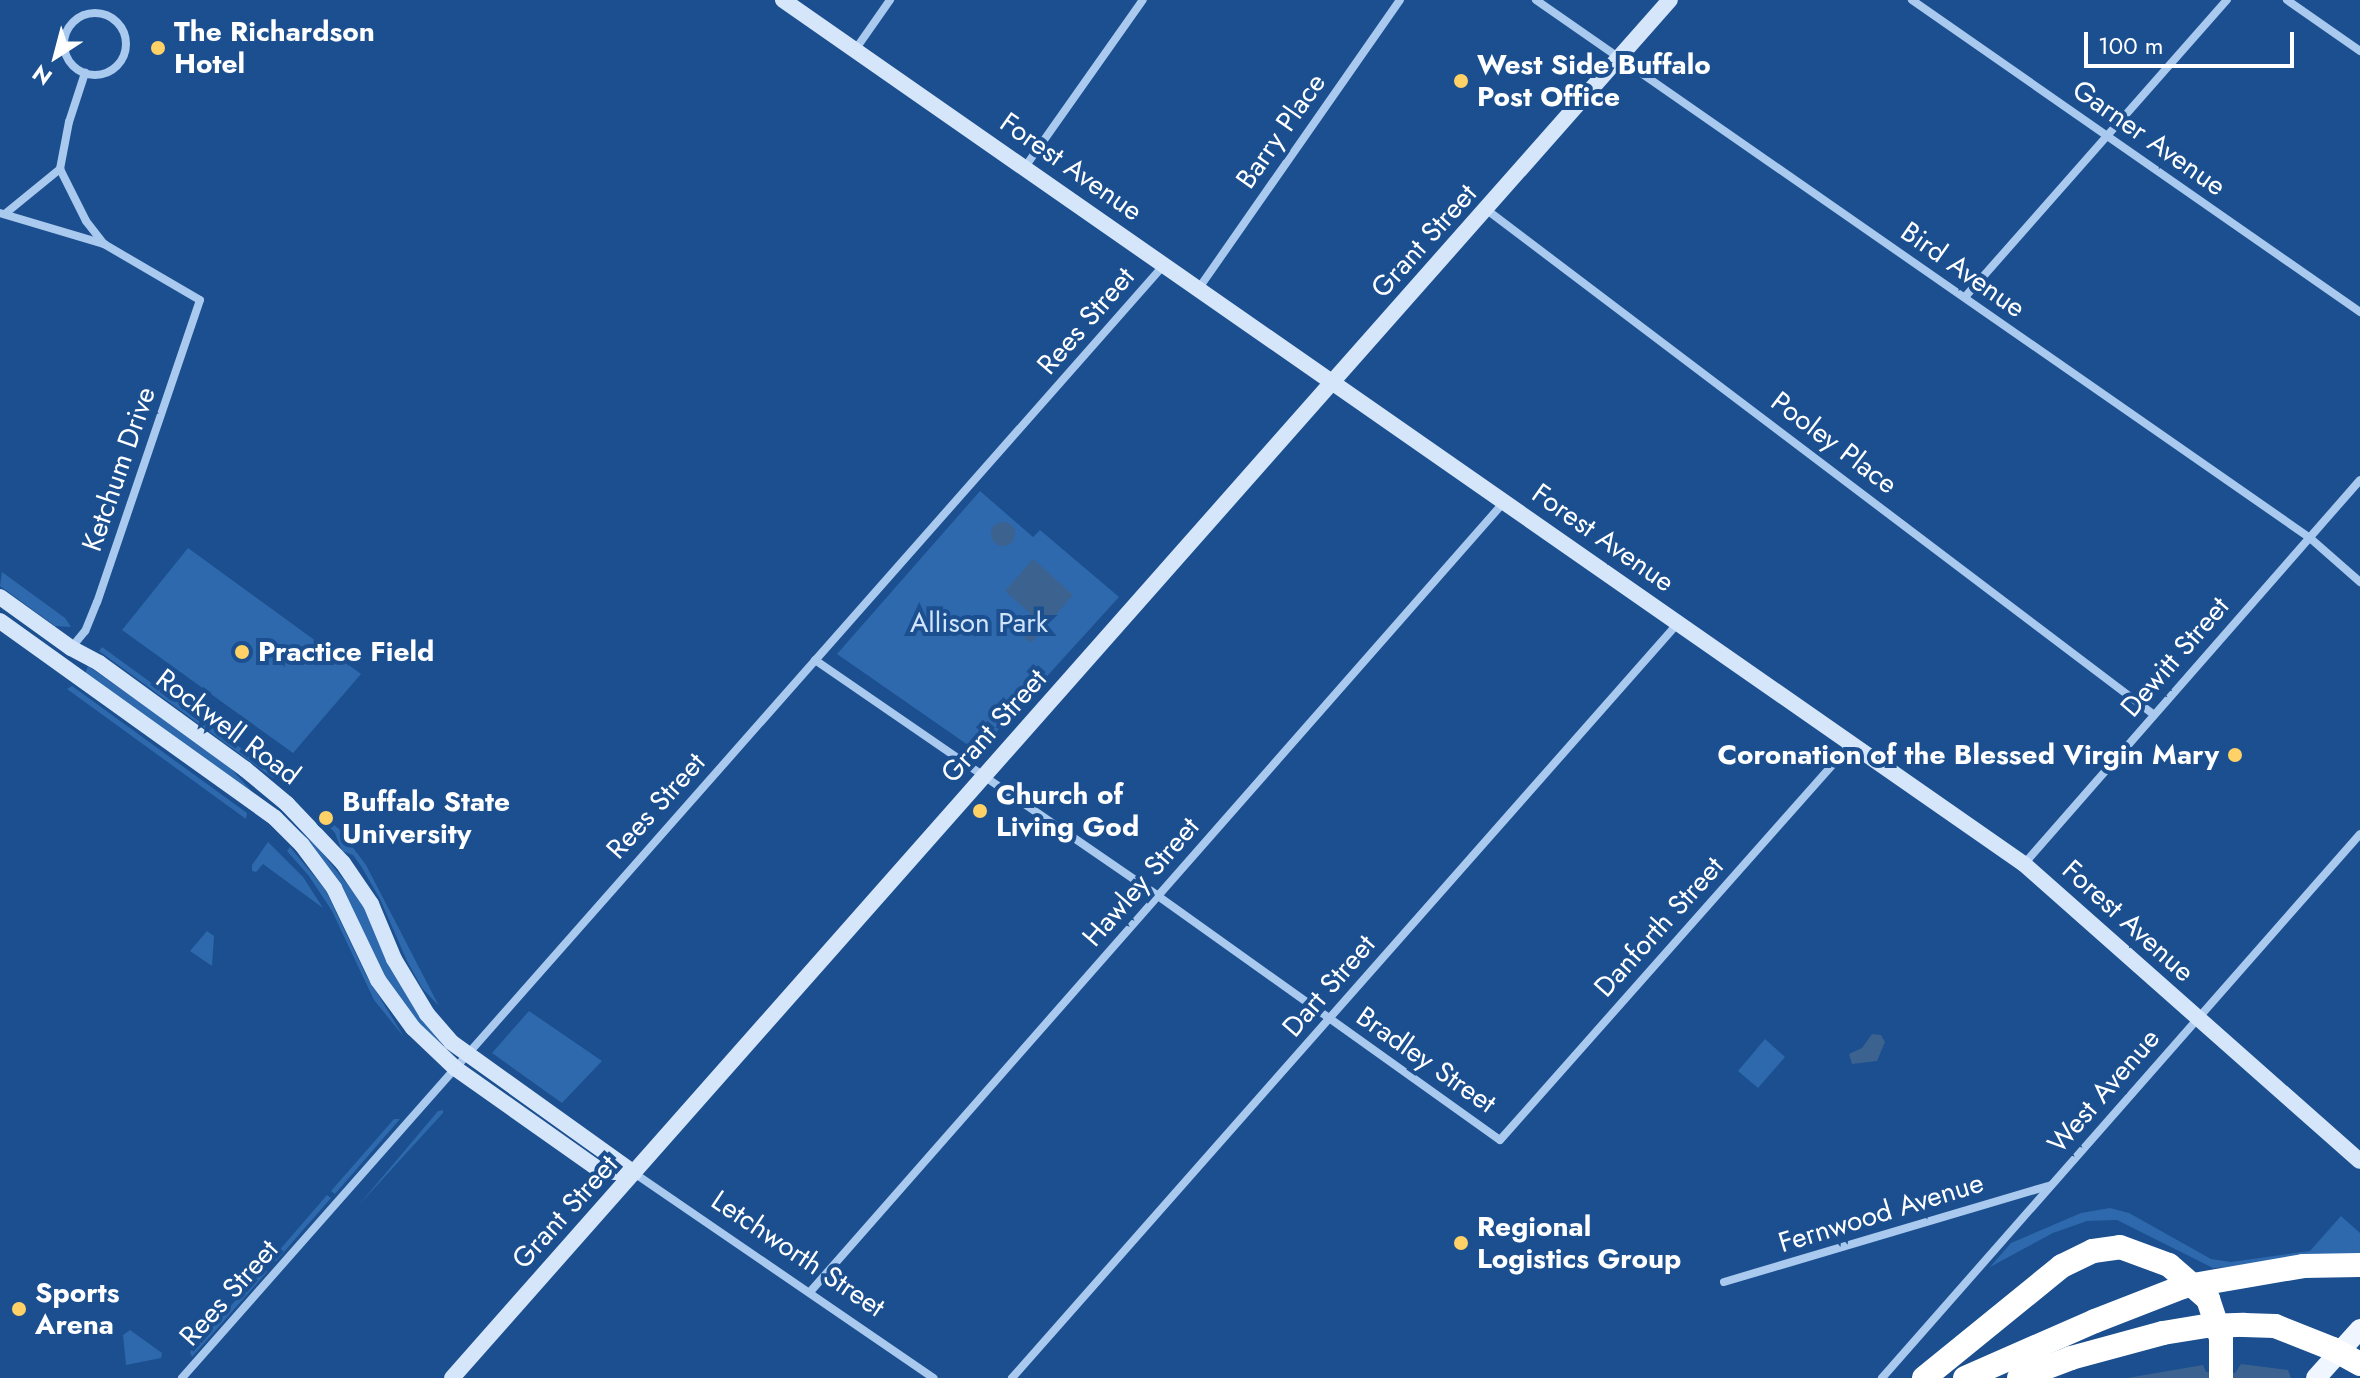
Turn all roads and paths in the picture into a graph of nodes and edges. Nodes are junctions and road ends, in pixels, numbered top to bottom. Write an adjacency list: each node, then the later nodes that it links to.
1 (783, 0): 10 (street, Forest Avenue)
2 (890, 0): 10 (street)
3 (1143, 0): 15 (street)
4 (1400, 0): 21 (street, Barry Place)
5 (1536, 0): 12 (street, Bird Avenue)
6 (1670, 0): 12 (street, Grant Street)
7 (1912, 0): 14 (street, Garner Avenue)
8 (2227, 0): 14 (street)
9 (2287, 0): 11 (street)
10 (855, 50): 15 (street, Forest Avenue)
11 (2360, 51)
12 (1619, 59): 17 (street, Grant Street); 22 (street, Bird Avenue)
13 (85, 73): 13 (street); 16 (street)
14 (2107, 136): 22 (street); 23 (street, Garner Avenue)
15 (1025, 167): 20 (street, Forest Avenue)
16 (60, 169): 18 (street); 19 (street)
17 (1487, 210): 24 (street, Grant Street); 34 (street, Pooley Place)
18 (3, 213): 19 (street)
19 (104, 244): 32 (street, Ketchum Drive)
20 (1165, 264): 21 (street, Forest Avenue); 33 (street, Rees Street)
21 (1199, 288): 24 (street, Forest Avenue)
22 (1965, 297): 27 (street, Bird Avenue)
23 (2360, 312)
24 (1333, 382): 26 (street, Forest Avenue); 36 (street, Grant Street)
25 (2360, 480): 27 (street, Dewitt Street)
26 (1505, 501): 31 (street, Forest Avenue); 39 (street, Hawley Street)
27 (2310, 538): 28 (street, Bird Avenue); 34 (street, Dewitt Street)
28 (2360, 582)
29 (2, 602): 32 (street, Rockwell Road)
30 (0, 621): 43 (street, Rockwell Road)
31 (1678, 623): 35 (street, Forest Avenue); 41 (street, Dart Street)
32 (71, 648): 42 (street, Rockwell Road)
33 (815, 660): 36 (street, Bradley Street); 42 (street, Rees Street)
34 (2153, 714): 38 (street, Dewitt Street)
35 (1852, 744): 38 (street, Forest Avenue); 44 (street, Danforth Street)
36 (983, 777): 39 (street, Bradley Street); 46 (street, Grant Street)
37 (2360, 834): 40 (street, West Avenue)
38 (2024, 864): 40 (street, Forest Avenue)
39 (1158, 896): 41 (street, Bradley Street); 50 (street, Hawley Street)
40 (2198, 1018): 45 (street, Forest Avenue); 47 (street, West Avenue)
41 (1330, 1019): 44 (street, Bradley Street); 58 (street, Dart Street)
42 (467, 1054): 43 (street, Rees Street); 46 (street, Letchworth Street)
43 (455, 1068): 46 (street, Letchworth Street); 55 (street, Rees Street)
44 (1500, 1140)
45 (2360, 1161)
46 (634, 1173): 50 (street, Letchworth Street); 56 (street, Grant Street)
47 (2050, 1186): 49 (street, Fernwood Avenue); 59 (street, West Avenue)
48 (2360, 1265): 61 (highway, bridge)
49 (1724, 1282)
50 (810, 1292): 57 (street, Letchworth Street)
51 (2360, 1329): 63 (main road)
52 (2306, 1339): 53 (highway, bridge); 62 (highway, bridge); 64 (highway)
53 (2360, 1364)
54 (2221, 1375): 60 (highway)
55 (182, 1378)
56 (452, 1378)
57 (933, 1378)
58 (1012, 1378)
59 (1882, 1378)
60 (1924, 1378)
61 (1965, 1378)
62 (2019, 1378)
63 (2316, 1378)
64 (2357, 1378)

